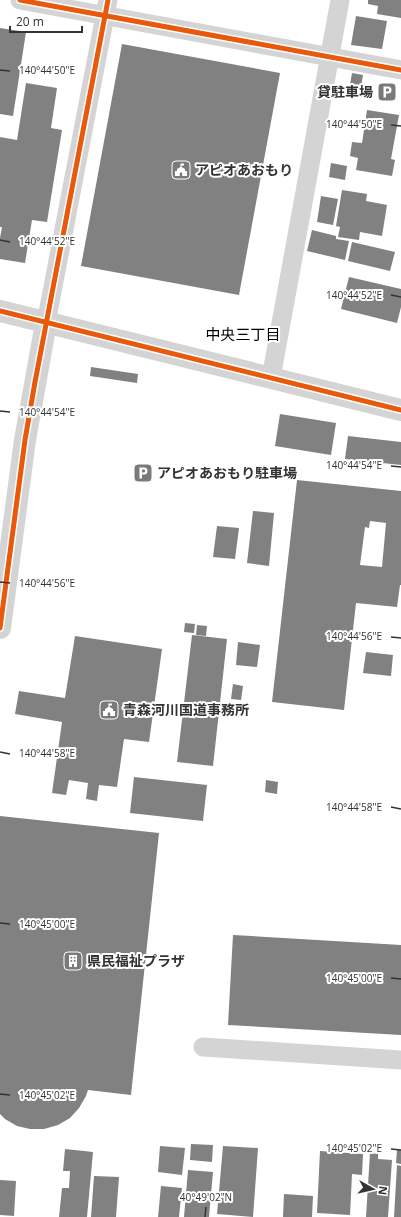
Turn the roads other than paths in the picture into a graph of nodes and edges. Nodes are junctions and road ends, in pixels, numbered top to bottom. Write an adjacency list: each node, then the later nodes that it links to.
1 (20, 0): 3 (street)
2 (340, 0): 4 (street)
3 (106, 8): 4 (street); 7 (street)
4 (329, 56): 5 (street); 8 (street)
5 (401, 70)
6 (0, 311): 7 (street)
7 (46, 323): 8 (street); 10 (street)
8 (271, 378): 9 (street)
9 (401, 410)
10 (0, 628)
11 (203, 1047): 12 (street)
12 (401, 1060)

